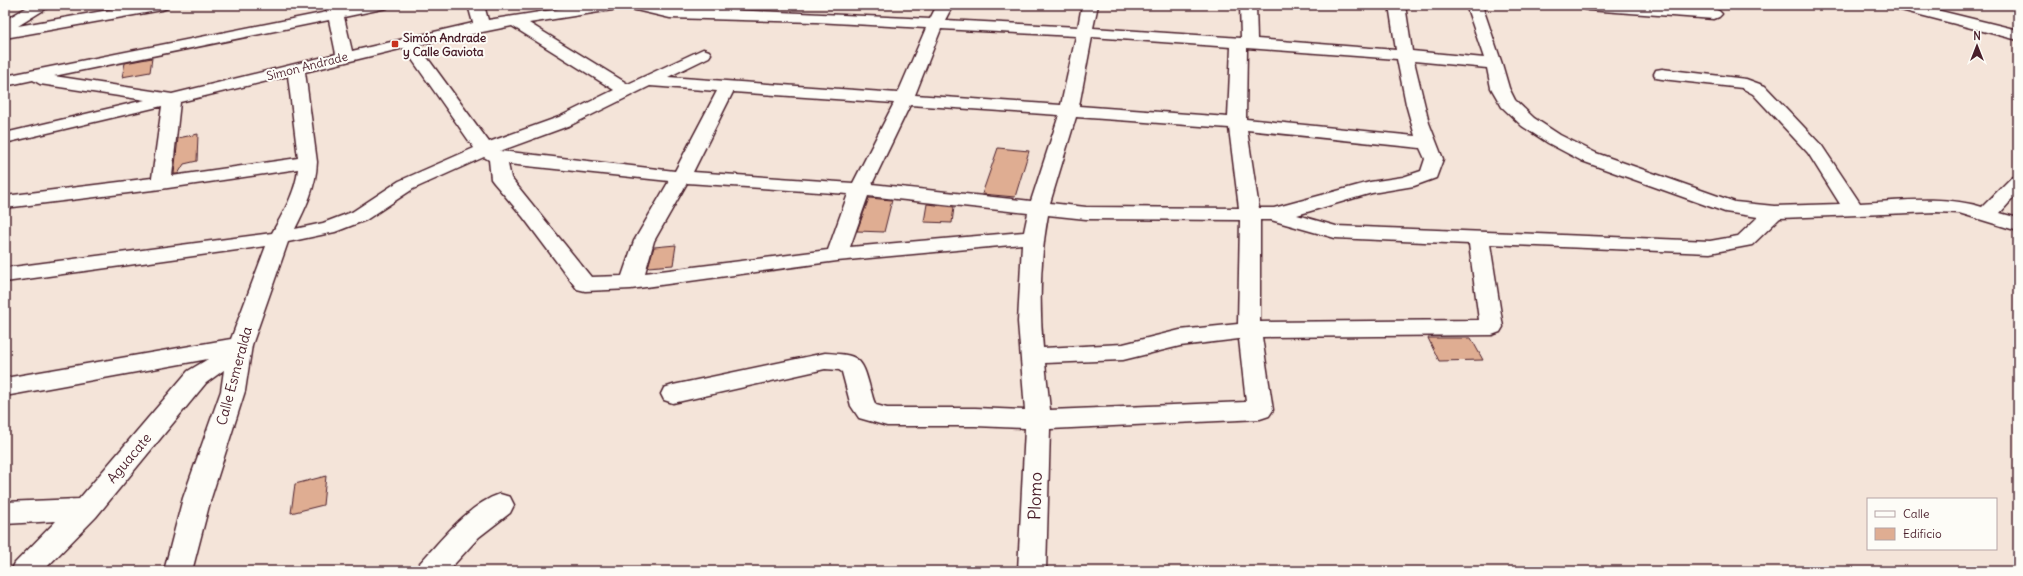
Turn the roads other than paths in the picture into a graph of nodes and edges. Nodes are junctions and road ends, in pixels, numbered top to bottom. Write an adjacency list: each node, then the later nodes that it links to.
1 (42, 5): 21 (street)
2 (162, 5): 23 (street)
3 (382, 5): 16 (street)
4 (476, 5): 20 (street)
5 (612, 5): 18 (street, Simon Andrade)
6 (632, 5): 19 (street)
7 (946, 5): 19 (street)
8 (1090, 5): 22 (street, Plomo)
9 (1248, 5): 25 (street)
10 (1396, 5): 28 (street)
11 (1474, 5): 30 (street)
12 (1588, 5): 13 (street)
13 (1592, 5): 15 (street)
14 (1898, 5): 24 (street)
15 (1688, 8): 17 (street)
16 (335, 10): 29 (street); 34 (street)
17 (1714, 14)
18 (514, 20): 20 (street, Simon Andrade); 38 (street)
19 (936, 23): 22 (street); 39 (street)
20 (482, 26): 26 (street, Simon Andrade)
21 (5, 27)
22 (1085, 32): 25 (street); 41 (street, Plomo)
23 (5, 33)
24 (2018, 35)
25 (1244, 43): 28 (street); 42 (street)
26 (408, 44): 29 (street, Simon Andrade); 45 (street)
27 (704, 54): 36 (street)
28 (1404, 55): 30 (street); 44 (street)
29 (345, 57): 32 (street, Simon Andrade)
30 (1494, 64): 54 (street)
31 (5, 69): 34 (street)
32 (296, 69): 40 (street, Simon Andrade); 46 (street, Calle Esmeralda)
33 (1662, 74): 53 (street)
34 (24, 76): 35 (street); 40 (street)
35 (5, 81)
36 (650, 81): 37 (street); 38 (street)
37 (728, 86): 39 (street); 47 (street)
38 (628, 91): 45 (street)
39 (905, 98): 41 (street); 50 (street)
40 (172, 99): 43 (street, Simon Andrade); 49 (street)
41 (1069, 111): 42 (street); 52 (street, Plomo)
42 (1237, 124): 44 (street); 55 (street)
43 (5, 138)
44 (1426, 143): 56 (street)
45 (491, 153): 47 (street); 61 (street); 64 (street)
46 (308, 162): 49 (street); 61 (street, Calle Esmeralda)
47 (681, 177): 50 (street); 64 (street)
48 (2018, 182): 57 (street)
49 (161, 183): 51 (street)
50 (860, 189): 52 (street); 62 (street)
51 (5, 202)
52 (1039, 207): 55 (street); 60 (street, Plomo)
53 (1854, 209): 54 (street); 57 (street)
54 (1774, 212): 59 (street)
55 (1250, 213): 56 (street); 65 (street)
56 (1274, 214): 59 (street)
57 (1987, 214): 58 (street)
58 (2018, 225)
59 (1478, 236): 65 (street)
60 (1033, 237): 62 (street); 67 (street, Plomo)
61 (279, 238): 63 (street); 66 (street, Calle Esmeralda)
62 (837, 255): 64 (street)
63 (5, 275)
64 (631, 282)
65 (1249, 330): 67 (street); 70 (street)
66 (239, 348): 68 (street); 72 (street, Aguacate); 75 (street, Calle Esmeralda)
67 (1032, 356): 70 (street, Plomo)
68 (5, 387)
69 (673, 394): 70 (street)
70 (1038, 420): 77 (street, Plomo)
71 (500, 505): 76 (street)
72 (86, 509): 73 (street); 74 (street, Aguacate)
73 (5, 513)
74 (25, 571)
75 (178, 571)
76 (430, 571)
77 (1032, 571)

